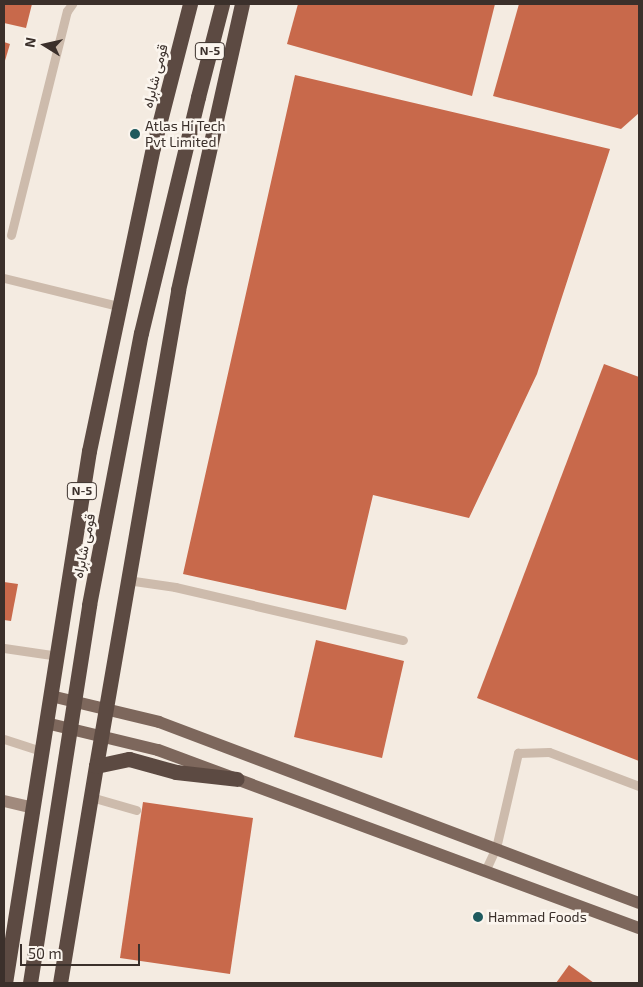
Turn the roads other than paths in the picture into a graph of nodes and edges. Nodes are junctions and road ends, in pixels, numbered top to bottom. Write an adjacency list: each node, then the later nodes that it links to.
1 (72, 4): 5 (lane)
2 (190, 4): 7 (highway, قومی شاہراہ / N-5)
3 (222, 4): 30 (highway, قومی شاہراہ / N-5, bridge)
4 (242, 4): 8 (highway)
5 (11, 235)
6 (4, 278): 7 (lane)
7 (118, 306): 11 (highway, قومی شاہراہ / N-5)
8 (127, 580): 9 (lane); 13 (highway)
9 (403, 640)
10 (4, 648): 11 (lane)
11 (58, 656): 12 (highway, قومی شاہراہ / N-5)
12 (51, 696): 13 (main road); 14 (highway, قومی شاہراہ / N-5)
13 (106, 708): 15 (highway); 25 (main road)
14 (46, 723): 15 (main road); 17 (highway, قومی شاہراہ / N-5)
15 (101, 734): 18 (highway); 19 (main road)
16 (4, 739): 17 (lane)
17 (41, 751): 23 (highway, قومی شاہراہ / N-5)
18 (96, 766): 19 (highway); 21 (highway)
19 (237, 779): 26 (main road)
20 (639, 786): 25 (lane)
21 (91, 797): 24 (lane); 31 (highway)
22 (4, 801): 23 (street)
23 (31, 807): 29 (highway, قومی شاہراہ / N-5)
24 (136, 810)
25 (496, 848): 26 (lane); 27 (main road)
26 (486, 870): 28 (main road)
27 (639, 903)
28 (639, 928)
29 (5, 983)
30 (30, 983)
31 (60, 983)

